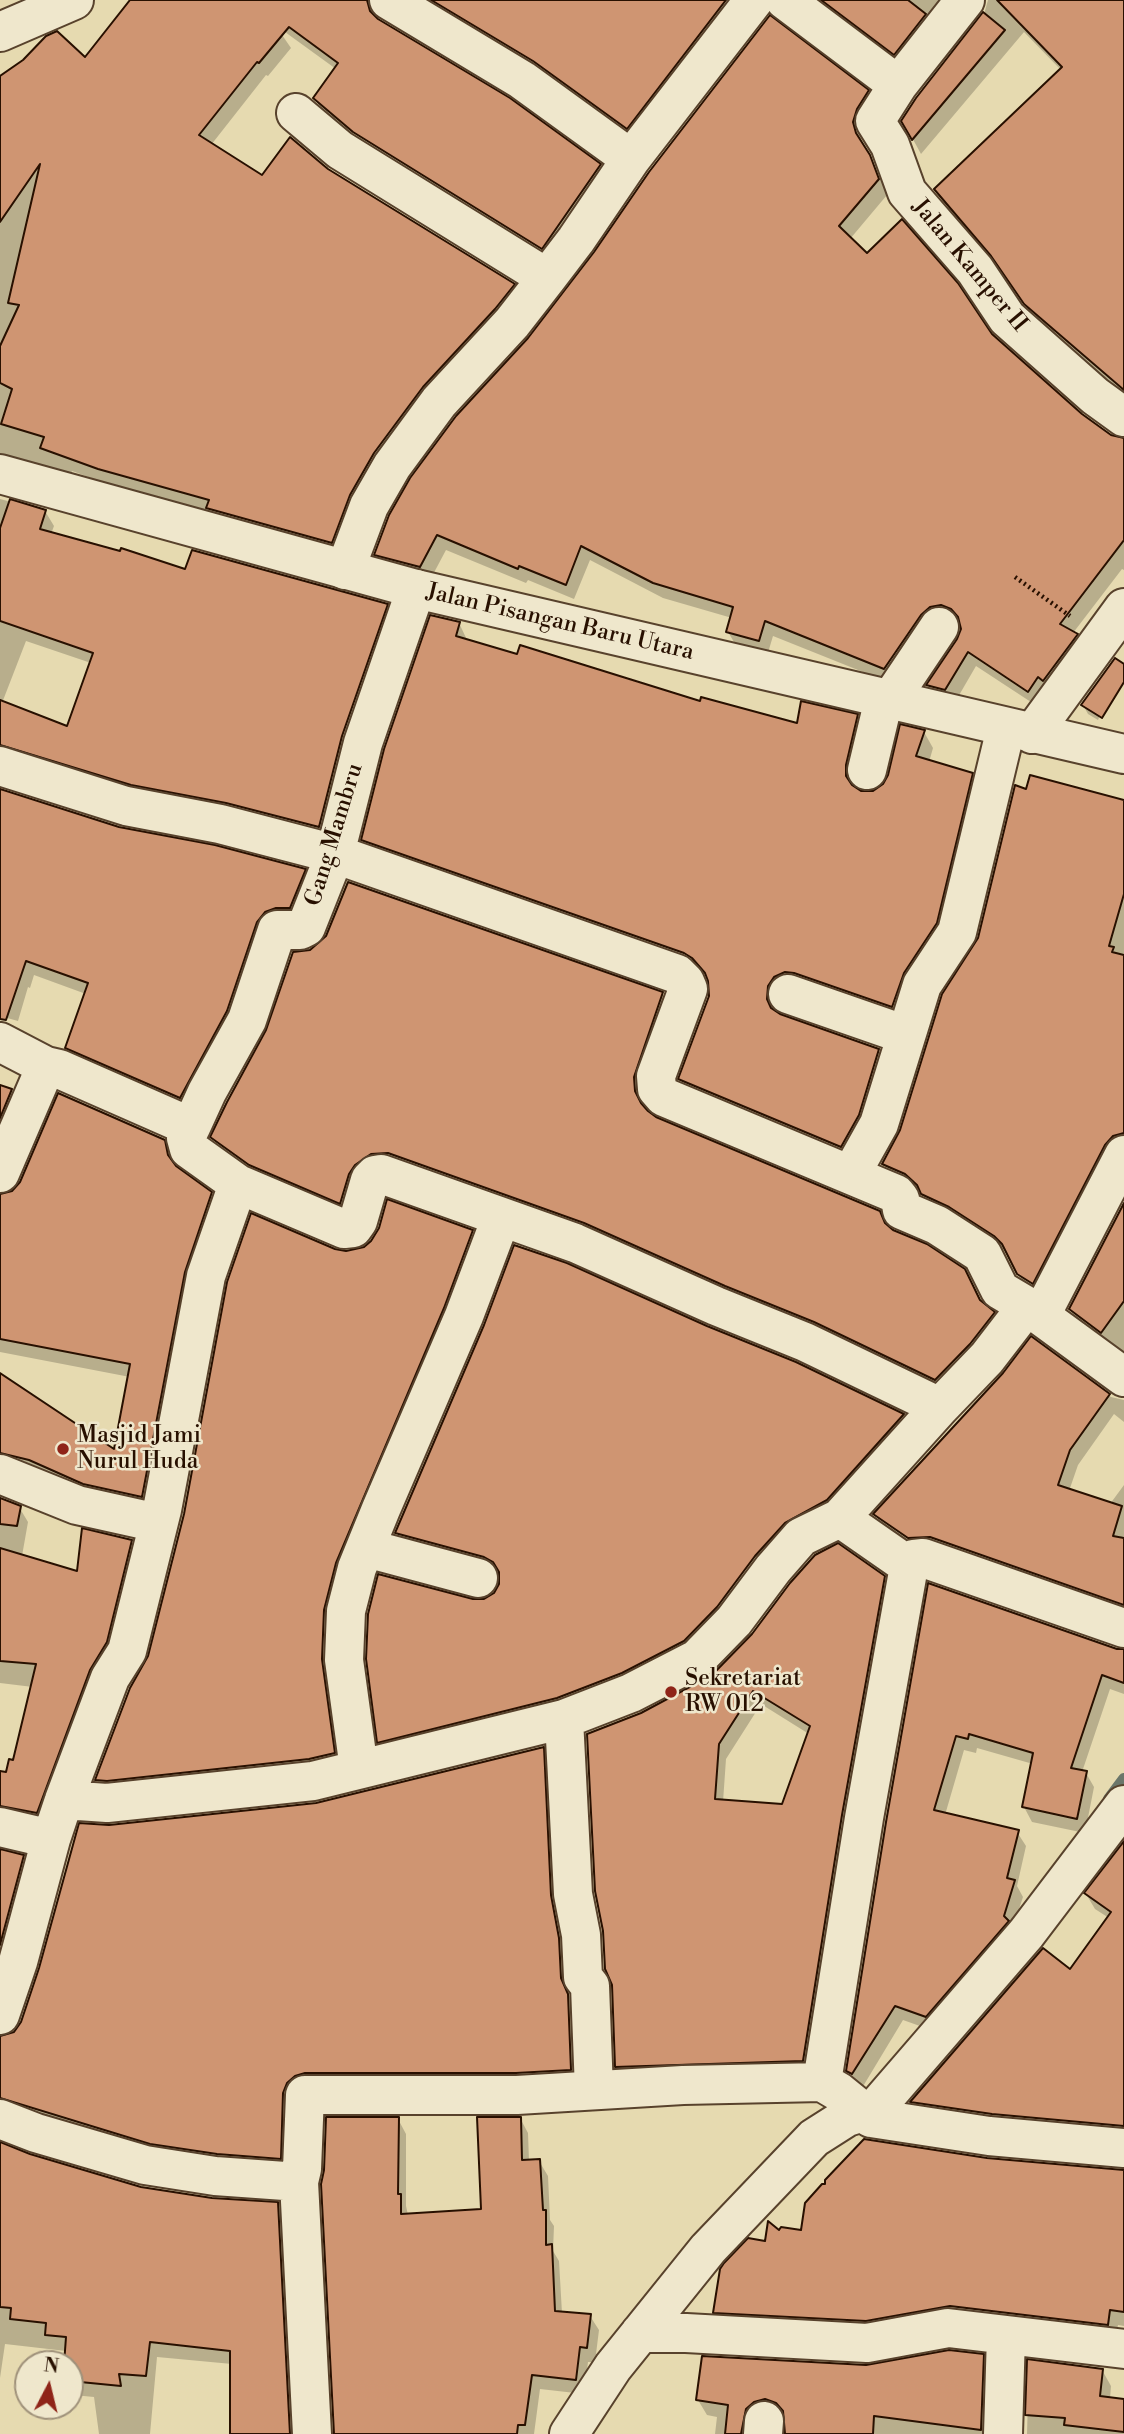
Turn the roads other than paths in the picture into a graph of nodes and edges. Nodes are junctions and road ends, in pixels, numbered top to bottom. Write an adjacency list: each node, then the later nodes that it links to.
1 (74, 0): 6 (street)
2 (389, 0): 9 (street)
3 (754, 0): 9 (street)
4 (785, 0): 7 (street)
5 (965, 0): 7 (street)
6 (0, 32)
7 (898, 85): 11 (street, Jalan Kamper II)
8 (296, 113): 10 (street)
9 (631, 159): 10 (street)
10 (547, 278): 13 (street)
11 (1124, 417)
12 (0, 474): 13 (street, Jalan Pisangan Baru Utara)
13 (345, 570): 14 (street, Jalan Pisangan Baru Utara)
14 (416, 589): 17 (street, Jalan Pisangan Baru Utara); 22 (street, Gang Mambru)
15 (1124, 608): 18 (street)
16 (939, 627): 17 (street)
17 (887, 700): 18 (street, Jalan Pisangan Baru Utara); 21 (street)
18 (1019, 731): 19 (street, Jalan Pisangan Baru Utara); 24 (street)
19 (1124, 754)
20 (0, 766): 22 (street)
21 (867, 770)
22 (335, 854): 27 (street, Gang Mambru); 30 (street)
23 (788, 994): 24 (street)
24 (906, 1035): 30 (street)
25 (0, 1042): 26 (street)
26 (46, 1066): 27 (street); 29 (street)
27 (191, 1127): 31 (street)
28 (1124, 1154): 33 (street)
29 (0, 1174)
30 (851, 1174): 33 (street)
31 (238, 1185): 32 (street); 38 (street)
32 (501, 1217): 35 (street); 39 (street)
33 (1034, 1310): 34 (street); 35 (street)
34 (1124, 1377)
35 (940, 1407): 37 (street)
36 (0, 1474): 38 (street)
37 (840, 1518): 40 (street); 43 (street)
38 (158, 1524): 45 (street)
39 (366, 1548): 41 (street); 44 (street)
40 (909, 1566): 42 (street); 51 (street)
41 (478, 1578)
42 (1124, 1628)
43 (564, 1719): 44 (street); 50 (street)
44 (359, 1769): 45 (street)
45 (64, 1800): 48 (street)
46 (1124, 1805): 51 (street)
47 (0, 1827): 48 (street)
48 (51, 1839): 49 (street)
49 (0, 2015)
50 (594, 2091): 51 (street); 54 (street)
51 (850, 2102): 53 (street); 55 (street)
52 (0, 2119): 54 (street)
53 (1122, 2146)
54 (299, 2182): 58 (street)
55 (640, 2333): 56 (street); 59 (street)
56 (1006, 2335): 57 (street); 60 (street)
57 (1124, 2348)
58 (312, 2434)
59 (569, 2434)
60 (1003, 2434)

